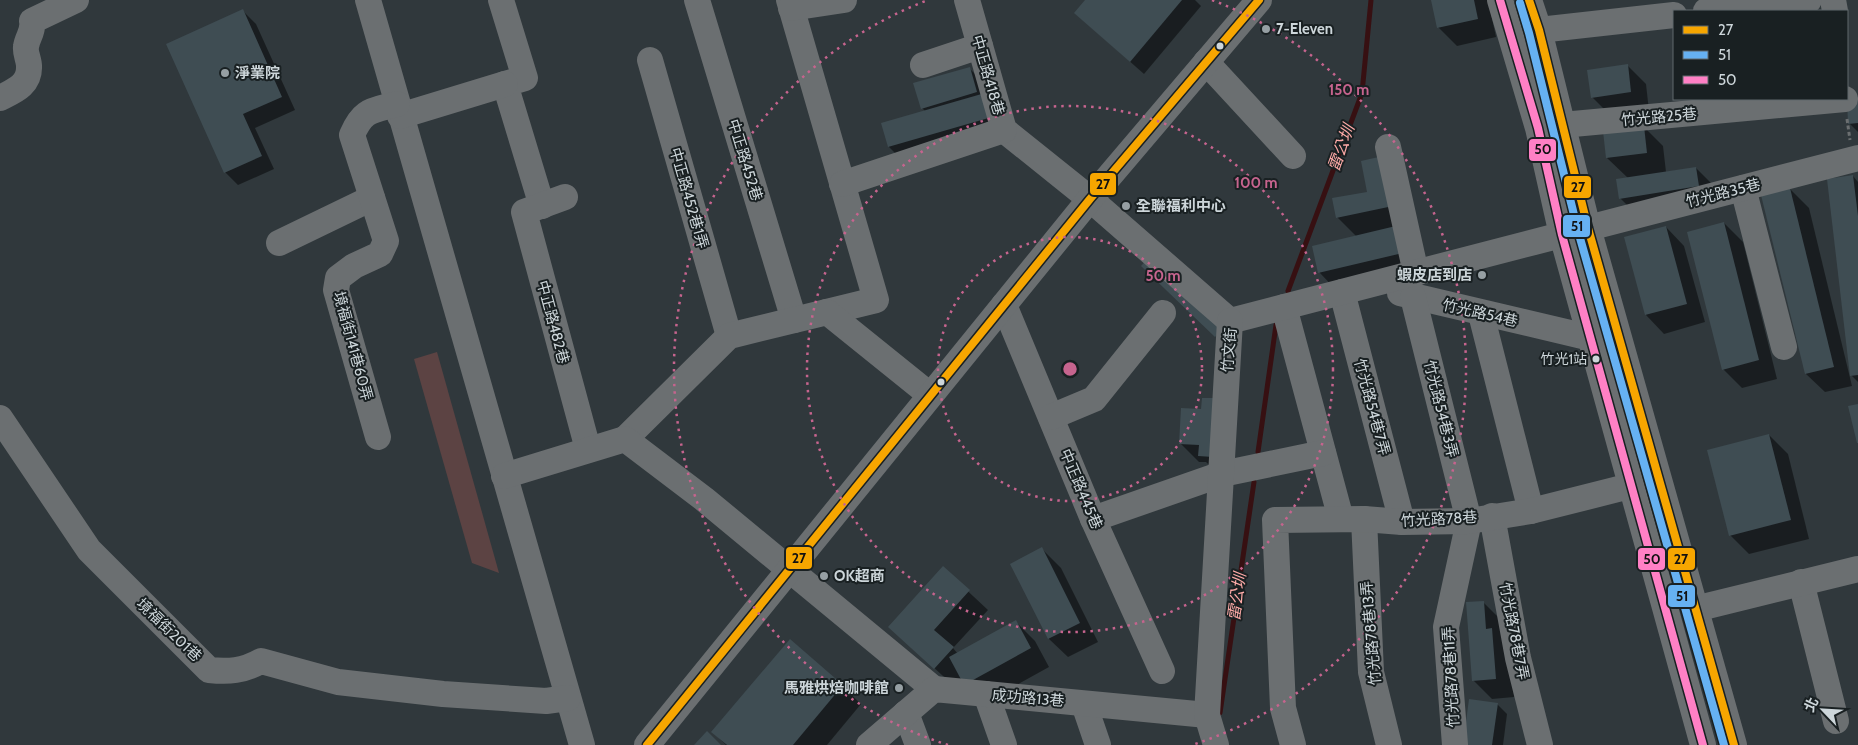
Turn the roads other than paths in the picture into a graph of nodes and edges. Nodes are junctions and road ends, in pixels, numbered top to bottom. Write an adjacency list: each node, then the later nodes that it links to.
1 (76, 0): 20 (street)
2 (368, 0): 22 (street)
3 (501, 0): 19 (street)
4 (697, 0): 42 (street, 中正路452巷)
5 (844, 0): 11 (street)
6 (967, 0): 15 (street, 中正路418巷)
7 (1500, 0): 33 (street)
8 (1529, 0): 14 (street)
9 (1809, 0): 12 (street)
10 (1257, 1): 17 (street)
11 (790, 4): 28 (street)
12 (1715, 10)
13 (1673, 15): 14 (street)
14 (1539, 30): 23 (street)
15 (980, 46): 18 (street); 24 (street, 中正路418巷)
16 (650, 60): 44 (street, 中正路452巷1弄)
17 (1206, 62): 26 (street); 31 (street)
18 (923, 64)
19 (505, 84): 22 (street, 境福街141巷60弄); 52 (street, 中正路482巷)
20 (0, 98)
21 (1835, 100): 23 (street, 竹光路25巷)
22 (398, 110): 30 (street, 境福街141巷60弄); 55 (street)
23 (1562, 126): 32 (street)
24 (1004, 130): 28 (street); 31 (street, 中正路418巷)
25 (1388, 147): 35 (street, 竹光路54巷3弄)
26 (1293, 156)
27 (1855, 159): 29 (street, 竹光路35巷)
28 (842, 184): 39 (street)
29 (1743, 188): 32 (street, 竹光路35巷); 46 (street)
30 (372, 198): 34 (street); 50 (street, 境福街141巷60弄)
31 (1090, 199): 37 (street); 43 (street, 中正路418巷)
32 (1588, 228): 33 (street, 竹文街); 65 (street)
33 (1562, 235): 35 (street, 竹文街); 45 (street)
34 (279, 243)
35 (1415, 285): 36 (street, 竹文街); 41 (street, 竹光路54巷); 58 (street, 竹光路54巷3弄)
36 (1342, 292): 38 (street, 竹文街); 61 (street, 竹光路54巷7弄)
37 (1004, 305): 47 (street); 48 (street, 中正路445巷)
38 (1284, 307): 43 (street, 竹文街); 53 (street, 竹光路78巷13弄)
39 (827, 312): 42 (street); 47 (street)
40 (1163, 313): 48 (street)
41 (1481, 314): 45 (street, 竹光路54巷); 57 (street)
42 (794, 320): 44 (street)
43 (1230, 321): 54 (street, 竹文街)
44 (729, 336): 51 (street)
45 (1591, 338): 56 (street)
46 (1784, 347)
47 (930, 396): 62 (street)
48 (1051, 417): 59 (street, 中正路445巷)
49 (0, 418): 69 (street, 境福街201巷)
50 (378, 437)
51 (625, 439): 52 (street); 62 (street)
52 (588, 449): 55 (street)
53 (1323, 453): 54 (street); 60 (street, 竹光路78巷13弄)
54 (1222, 474): 59 (street); 72 (street, 竹文街)
55 (504, 476): 69 (street)
56 (1630, 486): 57 (street, 竹光路78巷); 85 (street)
57 (1531, 510): 58 (street, 竹光路78巷)
58 (1480, 518): 61 (street, 竹光路78巷); 83 (street, 竹光路78巷11弄); 84 (street, 竹光路78巷7弄)
59 (1093, 519): 66 (street, 中正路445巷)
60 (1352, 519): 61 (street, 竹光路78巷); 81 (street, 竹光路78巷); 82 (street, 竹光路78巷13弄)
61 (1402, 522)
62 (789, 569): 67 (street); 75 (street)
63 (1858, 569): 64 (street)
64 (1801, 582): 65 (street); 73 (street)
65 (1695, 609): 86 (street)
66 (1162, 671)
67 (934, 689): 68 (street, 成功路13巷); 71 (street)
68 (986, 694): 70 (street, 成功路13巷); 78 (street)
69 (568, 698): 74 (street)
70 (1084, 704): 72 (street, 成功路13巷); 79 (street)
71 (906, 713): 76 (street); 77 (street)
72 (1207, 716): 80 (street, 竹文街)
73 (1836, 720)
74 (582, 745)
75 (647, 745)
76 (869, 745)
77 (918, 745)
78 (1004, 745)
79 (1098, 745)
80 (1216, 745)
81 (1293, 745)
82 (1389, 745)
83 (1454, 745)
84 (1540, 745)
85 (1703, 745)
86 (1734, 745)

